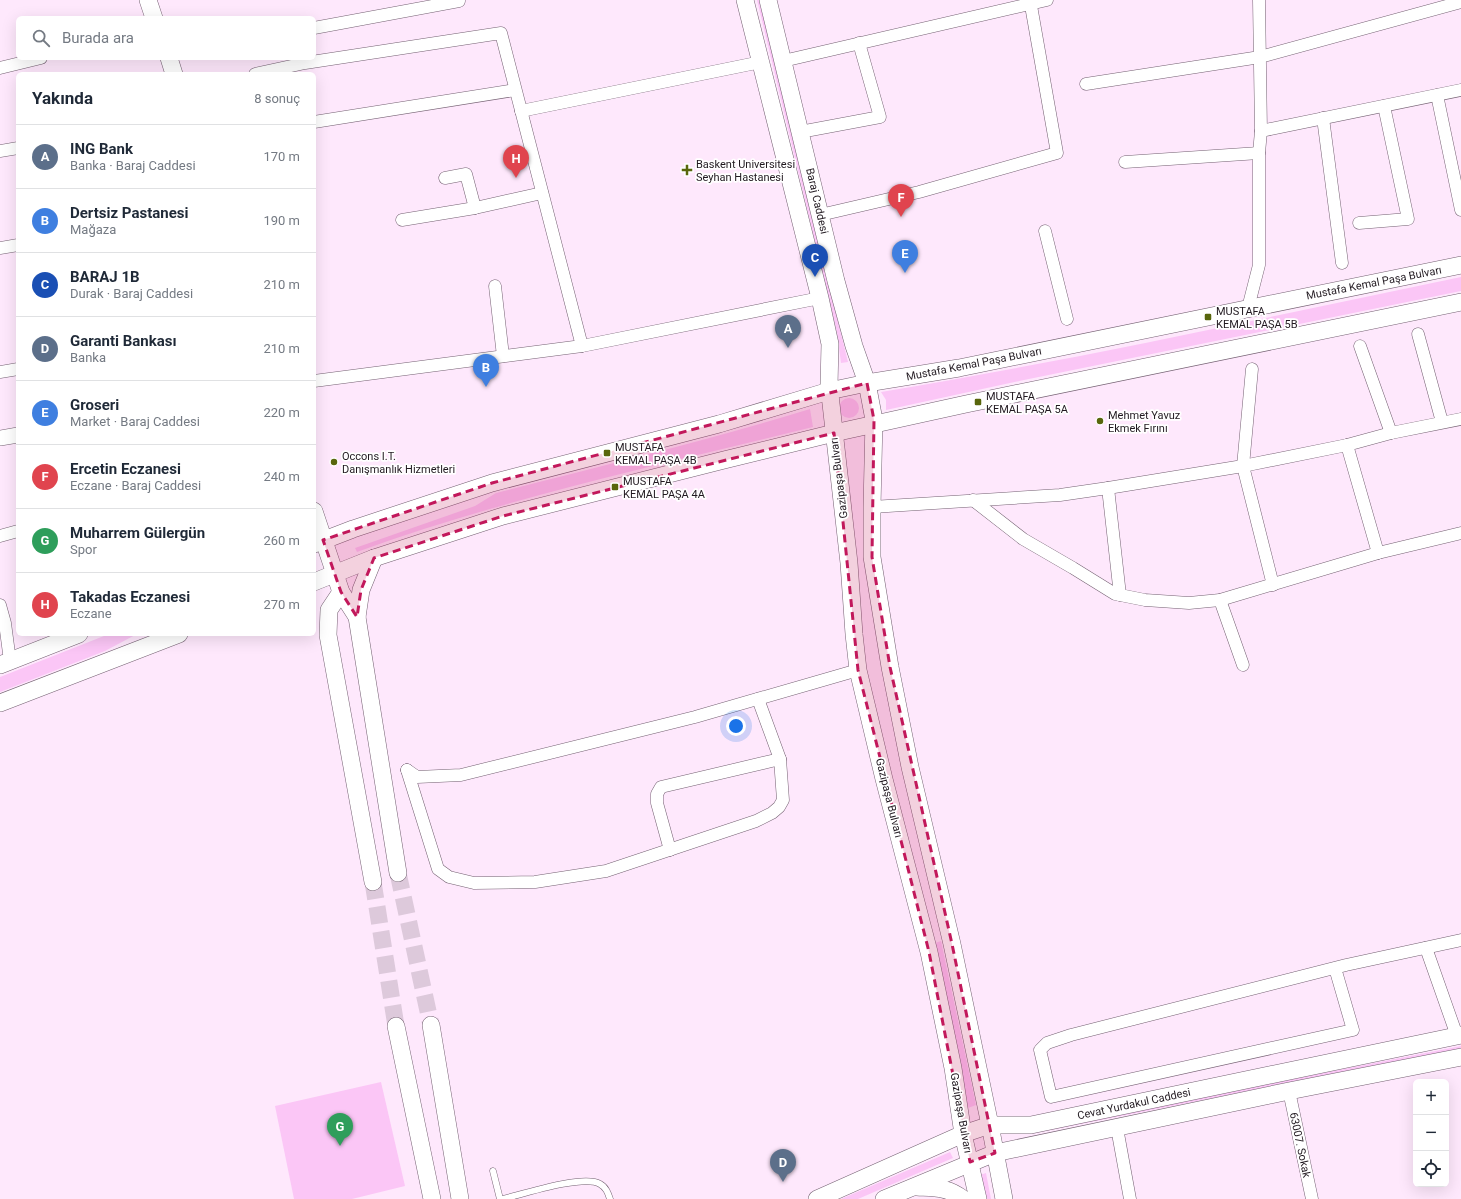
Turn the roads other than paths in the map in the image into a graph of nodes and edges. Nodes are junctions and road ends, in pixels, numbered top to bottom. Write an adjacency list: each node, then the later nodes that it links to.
1 (148, 0): 9 (main road)
2 (745, 0): 16 (main road, Baraj Caddesi)
3 (768, 0): 15 (main road, Baraj Caddesi)
4 (1047, 0): 7 (street)
5 (1259, 0): 12 (street)
6 (459, 1): 10 (street)
7 (1030, 2): 11 (street); 38 (street)
8 (1461, 2): 12 (street)
9 (153, 16)
10 (316, 28)
11 (859, 43): 15 (street); 29 (street)
12 (1260, 57): 20 (street); 28 (street)
13 (33, 60): 17 (street)
14 (170, 60): 18 (main road)
15 (783, 61): 29 (main road, Baraj Caddesi)
16 (761, 62): 25 (street); 47 (main road, Baraj Caddesi)
17 (0, 68)
18 (173, 72)
19 (264, 72): 21 (street)
20 (1086, 84)
21 (515, 90): 25 (street); 27 (street)
22 (1461, 90): 23 (street)
23 (1437, 95): 24 (street); 37 (street)
24 (1384, 106): 26 (street); 40 (street)
25 (521, 111): 35 (street)
26 (1323, 118): 28 (street); 44 (street)
27 (316, 122)
28 (1261, 131): 32 (street)
29 (800, 132): 38 (main road, Baraj Caddesi)
30 (16, 148): 31 (street)
31 (0, 151)
32 (1259, 153): 33 (street); 49 (street)
33 (1125, 162)
34 (445, 178): 36 (street)
35 (542, 193): 36 (street); 52 (street)
36 (475, 208): 39 (street)
37 (1461, 210)
38 (820, 215): 59 (main road, Baraj Caddesi)
39 (402, 220)
40 (1359, 224)
41 (1045, 230): 50 (street)
42 (16, 245): 43 (street)
43 (0, 248)
44 (1342, 263)
45 (1461, 265): 49 (main road, Mustafa Kemal Paşa Bulvarı)
46 (495, 286): 54 (street)
47 (820, 298): 52 (street); 60 (main road, Baraj Caddesi)
48 (1461, 302): 63 (main road)
49 (1248, 308): 59 (main road, Mustafa Kemal Paşa Bulvarı)
50 (1067, 319)
51 (1418, 334): 62 (street)
52 (582, 346): 54 (street)
53 (1360, 346): 65 (street)
54 (503, 356): 58 (street)
55 (16, 368): 57 (street)
56 (1252, 369): 69 (street)
57 (0, 372)
58 (316, 381)
59 (867, 383): 60 (main road, Mustafa Kemal Paşa Bulvarı); 63 (main road, Baraj Caddesi)
60 (830, 392): 64 (main road, Gazipaşa Bulvarı); 77 (main road, Mustafa Kemal Paşa Bulvarı)
61 (1461, 419): 62 (street)
62 (1442, 422): 65 (street)
63 (874, 425): 64 (main road); 72 (main road)
64 (834, 433): 79 (main road); 93 (main road, Gazipaşa Bulvarı)
65 (1391, 433): 68 (street)
66 (16, 435): 67 (street)
67 (0, 438)
68 (1347, 445): 69 (street); 78 (street)
69 (1243, 466): 70 (street); 82 (street)
70 (1108, 488): 71 (street); 84 (street)
71 (973, 500): 72 (street); 84 (street)
72 (872, 507): 108 (main road)
73 (316, 523): 77 (main road)
74 (16, 532): 76 (street)
75 (1461, 534): 78 (street)
76 (0, 536)
77 (319, 542): 80 (main road)
78 (1378, 553): 82 (street)
79 (374, 558): 80 (main road); 87 (main road)
80 (335, 573): 81 (main road); 83 (main road)
81 (316, 581)
82 (1273, 585): 85 (street)
83 (341, 592): 87 (main road); 88 (main road)
84 (1120, 595): 85 (street)
85 (1220, 600): 92 (street)
86 (0, 605): 91 (street)
87 (357, 617): 98 (main road)
88 (321, 632): 99 (main road)
89 (75, 636): 91 (main road)
90 (174, 636): 95 (main road)
91 (5, 663)
92 (1243, 665)
93 (858, 670): 94 (street); 110 (main road, Gazipaşa Bulvarı)
94 (758, 699): 96 (street); 97 (street)
95 (0, 703)
96 (780, 759): 97 (street); 97 (street)
97 (670, 850)
98 (398, 873)
99 (373, 882)
100 (1461, 940): 101 (street)
101 (1426, 948): 102 (street); 105 (street)
102 (1335, 968): 102 (street)
103 (431, 1025): 116 (main road)
104 (396, 1026): 115 (main road)
105 (1459, 1036): 108 (main road, Cevat Yurdakul Caddesi)
106 (1461, 1057): 107 (main road, Cevat Yurdakul Caddesi)
107 (1289, 1091): 109 (main road, Cevat Yurdakul Caddesi); 126 (street, 63007. Sokak)
108 (990, 1125): 110 (main road, Cevat Yurdakul Caddesi); 111 (main road)
109 (1117, 1128): 111 (main road, Cevat Yurdakul Caddesi); 125 (street)
110 (963, 1134): 112 (main road, Gazipaşa Bulvarı); 120 (main road, Cevat Yurdakul Caddesi)
111 (995, 1152): 112 (main road, Cevat Yurdakul Caddesi); 124 (main road)
112 (970, 1162): 114 (main road, Cevat Yurdakul Caddesi); 123 (main road, Gazipaşa Bulvarı)
113 (493, 1171): 117 (lane)
114 (913, 1187): 121 (main road, Cevat Yurdakul Caddesi); 122 (main road)
115 (432, 1199)
116 (460, 1199)
117 (500, 1199)
118 (503, 1199): 119 (lane)
119 (610, 1199)
120 (817, 1199)
121 (884, 1199)
122 (963, 1199)
123 (978, 1199)
124 (1004, 1199)
125 (1130, 1199)
126 (1312, 1199)

